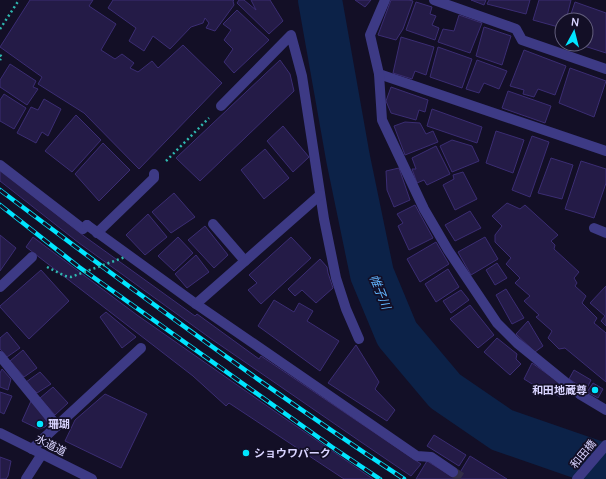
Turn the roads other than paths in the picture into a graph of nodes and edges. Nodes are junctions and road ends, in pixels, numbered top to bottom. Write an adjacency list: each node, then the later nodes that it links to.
1 (385, 0): 4 (street)
2 (434, 0): 3 (street)
3 (606, 69)
4 (379, 74): 6 (street); 21 (street)
5 (221, 106): 9 (street)
6 (606, 151)
7 (0, 165): 12 (street)
8 (154, 174): 12 (street)
9 (320, 195): 15 (street); 18 (street)
10 (214, 224): 15 (street)
11 (594, 228): 13 (street)
12 (97, 233): 17 (street)
13 (606, 233)
14 (32, 257): 16 (street)
15 (245, 261): 17 (street)
16 (0, 286)
17 (196, 304): 27 (street)
18 (359, 339)
19 (141, 348): 22 (street)
20 (0, 356): 22 (street)
21 (606, 410)
22 (57, 426): 25 (street)
23 (0, 433): 25 (street, 水道道)
24 (606, 445): 30 (street, 和田橋)
25 (32, 449): 26 (street, 水道道)
26 (42, 454): 28 (street); 29 (street, 水道道)
27 (453, 472)
28 (26, 479)
29 (92, 479)
30 (578, 479)

